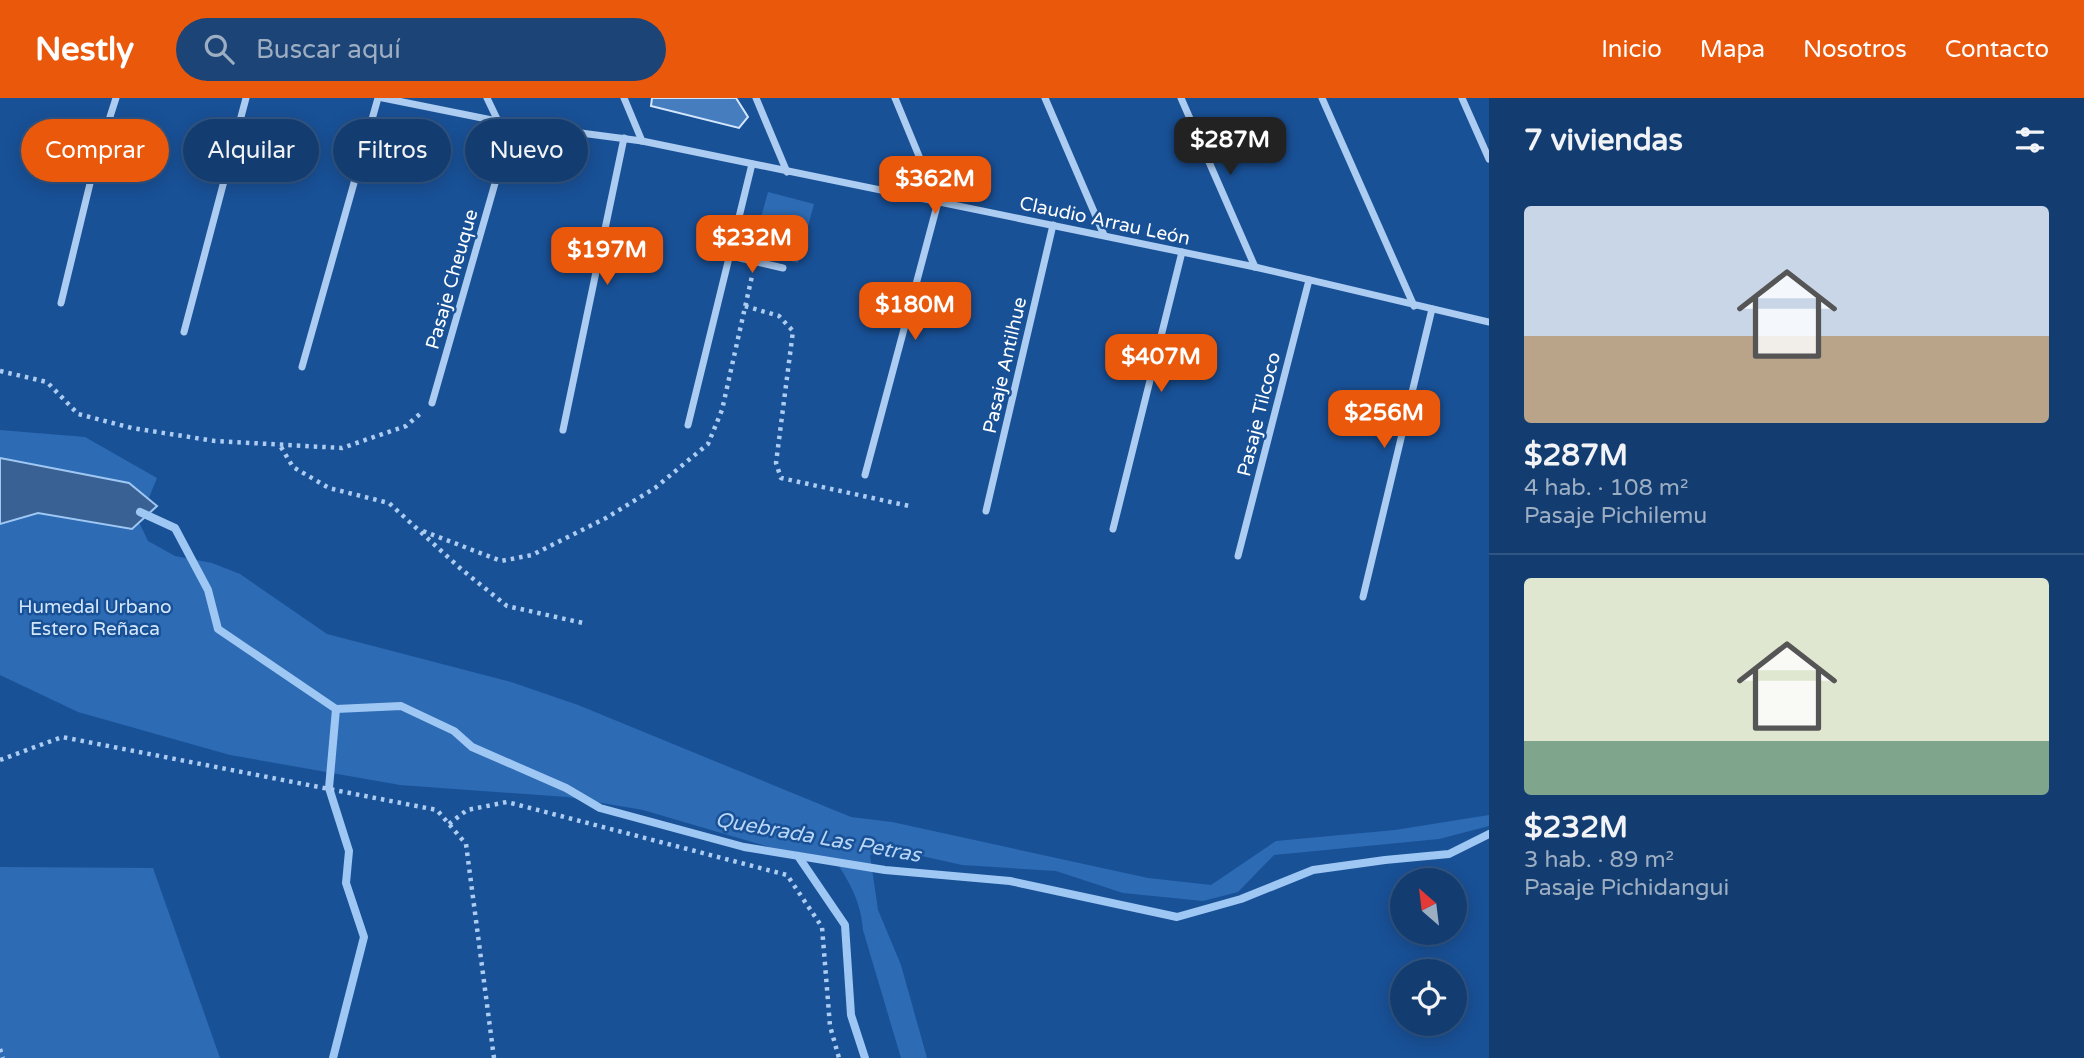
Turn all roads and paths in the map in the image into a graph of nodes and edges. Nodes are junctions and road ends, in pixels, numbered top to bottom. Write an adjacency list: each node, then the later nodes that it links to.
1 (116, 98): 31 (street)
2 (246, 98): 36 (street)
3 (378, 98): 37 (street)
4 (383, 98): 13 (street, Claudio Arrau León)
5 (487, 98): 14 (street)
6 (624, 98): 17 (street)
7 (756, 98): 20 (street)
8 (895, 98): 22 (street)
9 (1045, 98): 24 (street)
10 (1181, 98): 28 (street)
11 (1322, 98): 33 (street)
12 (1462, 98): 18 (street)
13 (488, 119)
14 (497, 119)
15 (588, 134): 16 (street, Claudio Arrau León)
16 (624, 138): 17 (street, Claudio Arrau León); 41 (street)
17 (642, 141): 19 (street, Claudio Arrau León)
18 (1489, 159)
19 (752, 164): 20 (street, Claudio Arrau León); 26 (street)
20 (787, 172): 22 (street, Claudio Arrau León)
21 (495, 182): 39 (street, Pasaje Cheuque)
22 (938, 202): 23 (street, Claudio Arrau León); 43 (street)
23 (1053, 225): 24 (street, Claudio Arrau León); 45 (street, Pasaje Antilhue)
24 (1104, 235): 25 (street, Claudio Arrau León)
25 (1182, 252): 28 (street, Claudio Arrau León); 46 (street)
26 (727, 255): 27 (street); 40 (street)
27 (755, 261): 29 (street); 32 (path)
28 (1255, 267): 30 (street, Claudio Arrau León)
29 (783, 268)
30 (1309, 280): 33 (street, Claudio Arrau León); 48 (street, Pasaje Tilcoco)
31 (61, 303)
32 (745, 306): 44 (path); 47 (path)
33 (1414, 306): 34 (street, Claudio Arrau León)
34 (1432, 309): 35 (street, Claudio Arrau León); 49 (street)
35 (1489, 322)
36 (184, 332)
37 (302, 367)
38 (0, 371): 42 (path)
39 (432, 403): 42 (path)
40 (688, 425)
41 (563, 430)
42 (281, 447): 47 (path)
43 (865, 475)
44 (909, 506)
45 (986, 511)
46 (1113, 529)
47 (423, 531): 50 (path)
48 (1238, 556)
49 (1363, 597)
50 (583, 623)
51 (0, 760): 52 (path)
52 (449, 824): 55 (path); 56 (path)
53 (0, 1049): 54 (path)
54 (3, 1058)
55 (494, 1058)
56 (839, 1058)

